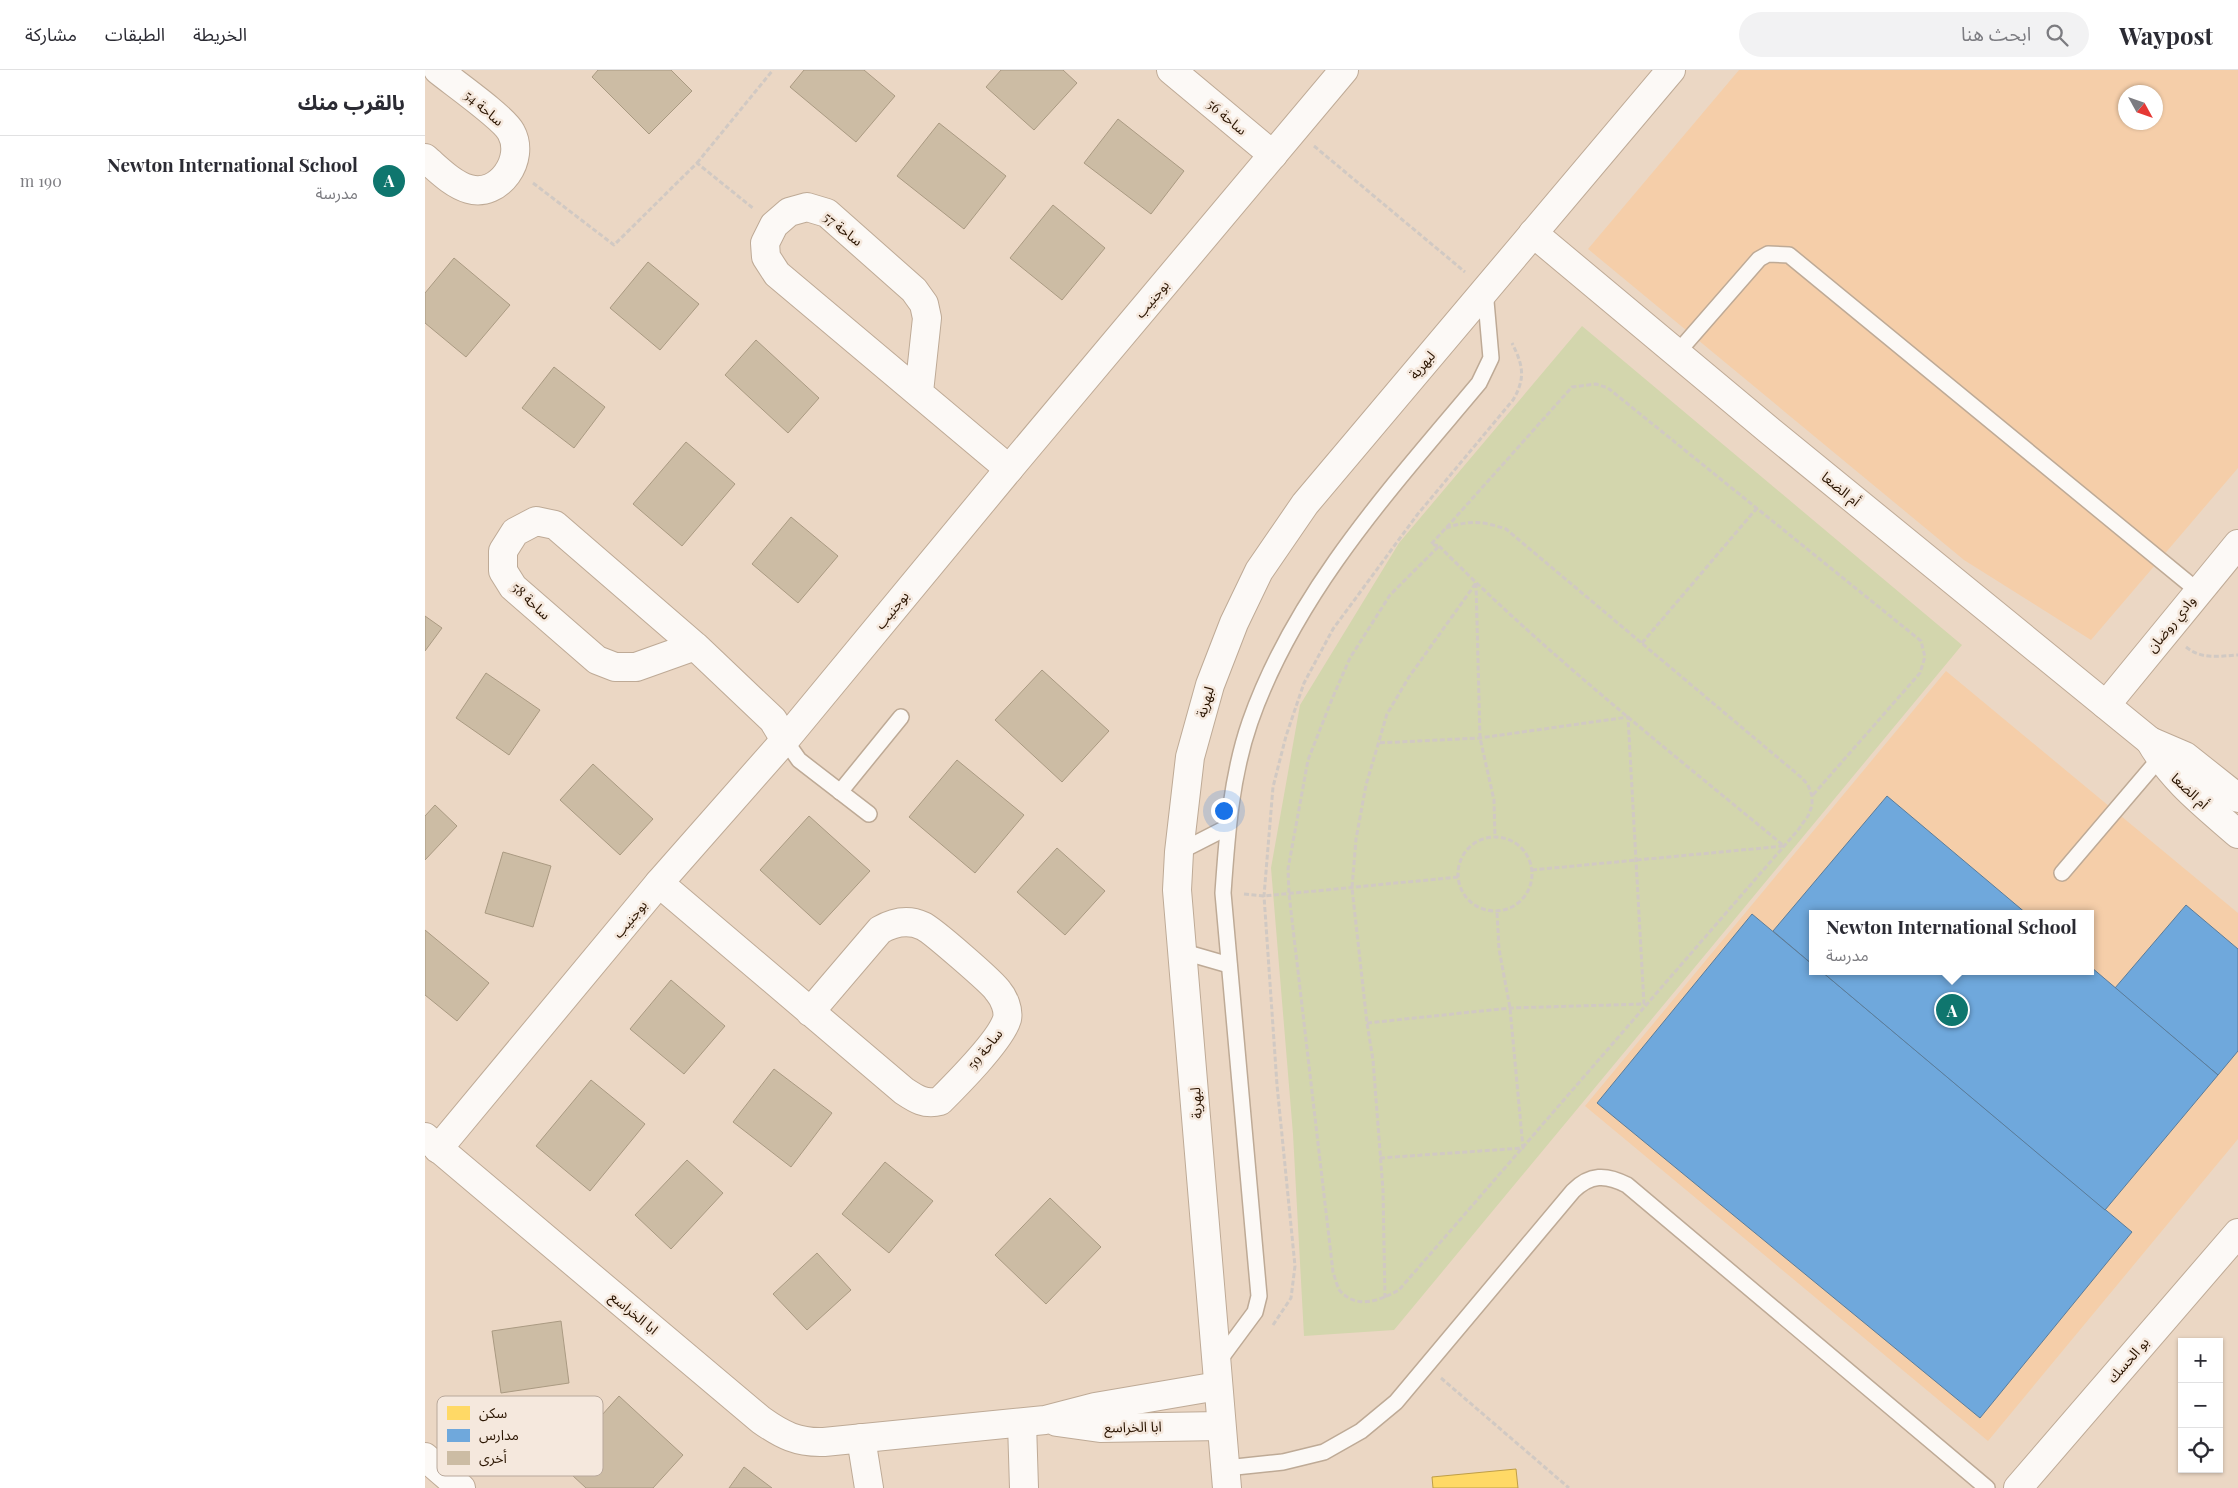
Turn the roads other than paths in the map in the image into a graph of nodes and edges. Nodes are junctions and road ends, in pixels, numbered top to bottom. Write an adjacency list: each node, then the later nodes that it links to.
1 (439, 70): 6 (street, ساحة 54)
2 (1344, 70): 5 (street, بوجنيب)
3 (1671, 70): 7 (street, لبهرية)
4 (1178, 73): 5 (street, ساحة 56)
5 (1273, 155): 11 (street, بوجنيب)
6 (425, 158)
7 (1533, 233): 8 (street, لبهرية); 9 (street, أم الضعا)
8 (1485, 290): 22 (lane); 24 (street, لبهرية)
9 (1677, 353): 13 (lane); 15 (street, أم الضعا)
10 (919, 392): 10 (street, ساحة 57); 11 (street)
11 (1009, 469): 17 (street, بوجنيب)
12 (2238, 544): 13 (street, وادي روضان)
13 (2198, 591): 15 (street, وادي روضان)
14 (695, 646): 14 (street, ساحة 58); 17 (street, ساحة 58)
15 (2106, 705): 18 (street, أم الضعا)
16 (901, 717): 19 (lane)
17 (785, 740): 19 (lane); 26 (street, بوجنيب)
18 (2155, 749): 20 (street, أم الضعا); 23 (street, أم الضعا); 25 (lane)
19 (840, 792): 21 (lane)
20 (2238, 798)
21 (869, 814)
22 (1228, 827): 24 (lane); 28 (lane)
23 (2238, 834)
24 (1179, 852): 27 (street, لبهرية)
25 (2062, 873)
26 (659, 883): 29 (street, ساحة 59); 30 (street, بوجنيب)
27 (1184, 952): 28 (lane); 32 (street, لبهرية)
28 (1229, 965): 32 (lane)
29 (810, 1012): 29 (street, ساحة 59)
30 (432, 1143): 35 (street, ابا الخراسع)
31 (2238, 1232): 44 (street, بو الحسك)
32 (1217, 1376): 33 (street, ابا الخراسع); 34 (street, لبهرية)
33 (1033, 1421): 34 (street, ابا الخراسع); 35 (street, ابا الخراسع); 42 (street)
34 (1221, 1426): 39 (street, لبهرية)
35 (861, 1438): 41 (street)
36 (425, 1457): 37 (street)
37 (437, 1467)
38 (447, 1476): 40 (street)
39 (1226, 1478): 43 (lane)
40 (461, 1488)
41 (869, 1488)
42 (1024, 1488)
43 (1987, 1488)
44 (2018, 1488)

